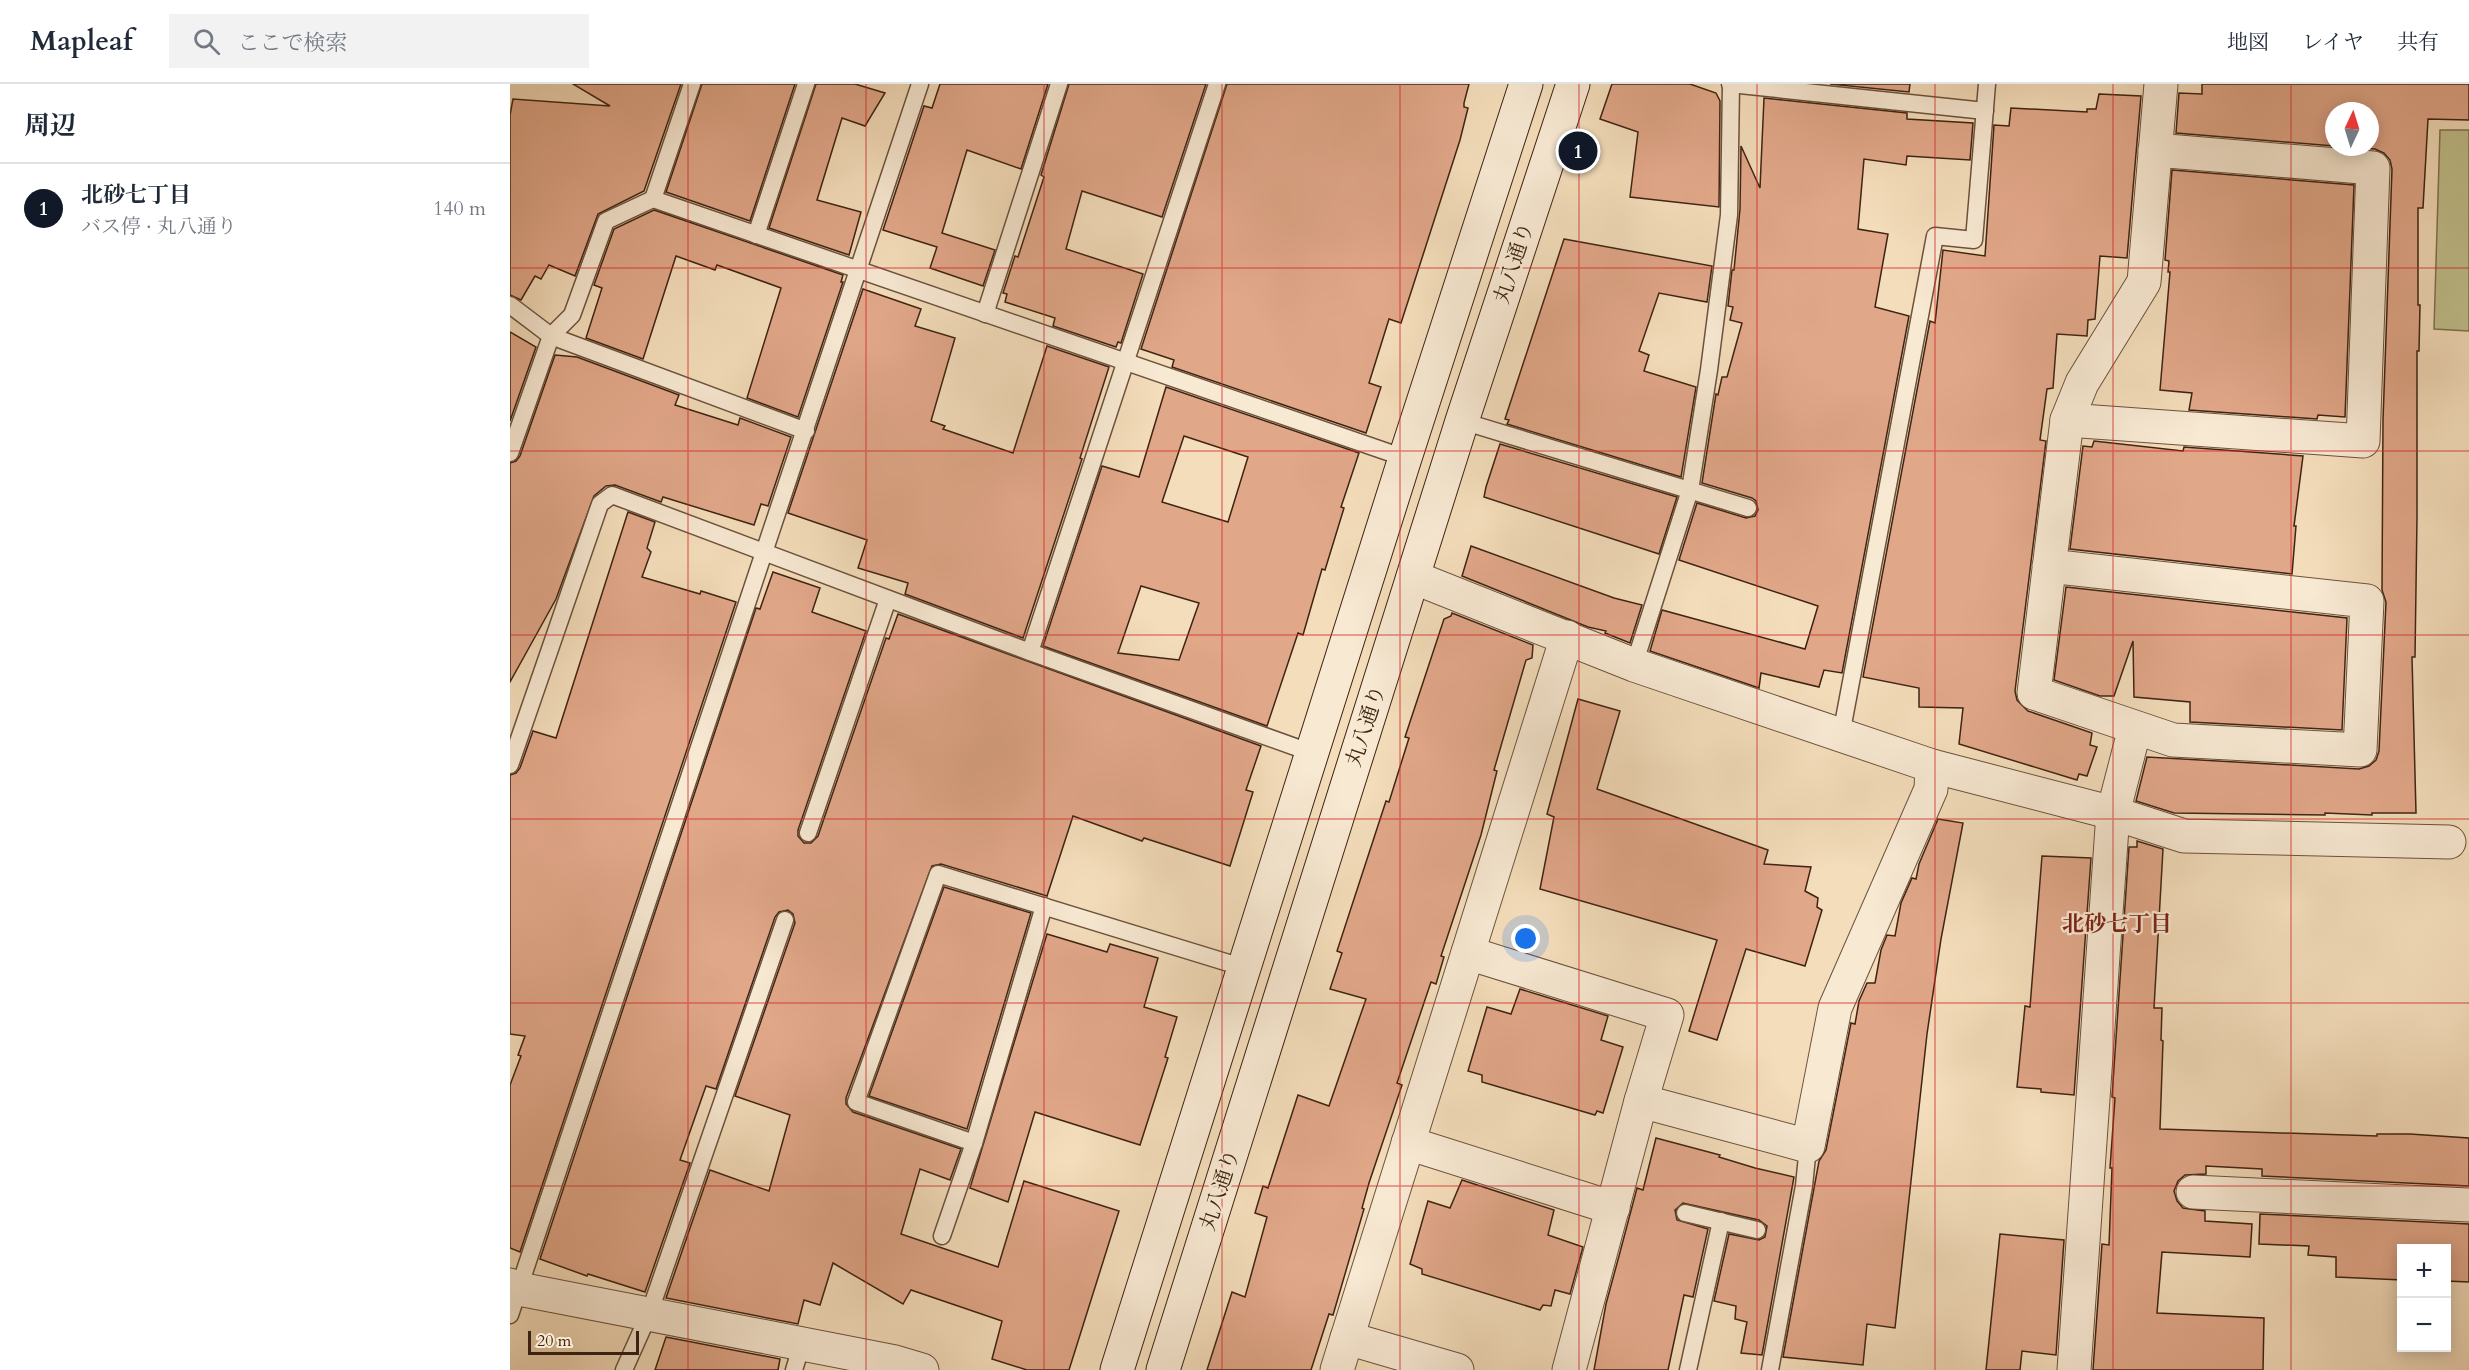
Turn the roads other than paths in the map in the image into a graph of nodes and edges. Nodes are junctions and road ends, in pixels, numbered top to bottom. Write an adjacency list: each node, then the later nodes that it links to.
1 (692, 84): 13 (lane)
2 (806, 84): 14 (lane)
3 (921, 84): 15 (lane)
4 (1059, 84): 17 (lane)
5 (1216, 84): 19 (lane)
6 (1526, 84): 25 (street, 丸八通り)
7 (1573, 84): 21 (street, 丸八通り)
8 (1730, 84): 11 (lane); 26 (lane)
9 (1987, 84): 11 (lane)
10 (2161, 84): 12 (street)
11 (1985, 111): 36 (lane)
12 (2155, 150): 20 (street); 20 (street)
13 (653, 199): 14 (lane); 18 (lane)
14 (756, 234): 15 (lane)
15 (860, 270): 17 (lane); 23 (lane)
16 (510, 305): 18 (lane)
17 (985, 314): 19 (lane)
18 (551, 336): 22 (lane); 23 (lane)
19 (1126, 363): 25 (lane); 33 (lane)
20 (2067, 420): 29 (street)
21 (1462, 421): 26 (lane); 30 (street, 丸八通り)
22 (515, 424): 24 (lane)
23 (806, 431): 28 (lane)
24 (510, 453)
25 (1405, 458): 37 (street, 丸八通り)
26 (1690, 490): 27 (lane); 34 (lane)
27 (1748, 508)
28 (764, 553): 31 (lane); 38 (lane); 58 (lane)
29 (2049, 566): 35 (street); 35 (street)
30 (1413, 577): 32 (street); 65 (street, 丸八通り)
31 (888, 599): 33 (lane); 41 (lane)
32 (1567, 637): 34 (street); 45 (street)
33 (1030, 652): 37 (lane)
34 (1634, 664): 36 (street)
35 (2135, 728): 40 (street)
36 (1841, 735): 39 (street)
37 (1312, 753): 46 (street, 丸八通り)
38 (510, 765)
39 (1932, 766): 40 (street); 50 (street)
40 (2114, 813): 42 (street); 71 (street)
41 (808, 833)
42 (2449, 842)
43 (1044, 906): 46 (lane); 48 (lane); 48 (lane)
44 (785, 920): 59 (lane)
45 (1468, 953): 47 (street); 49 (street)
46 (1245, 968): 64 (street, 丸八通り)
47 (1641, 1101): 50 (street); 53 (street)
48 (974, 1143): 57 (lane)
49 (1408, 1143): 53 (street); 60 (street)
50 (1809, 1146): 70 (lane)
51 (2193, 1192): 52 (street)
52 (2469, 1205)
53 (1613, 1208): 68 (street)
54 (1685, 1213): 55 (lane)
55 (1721, 1221): 56 (lane); 69 (lane)
56 (1757, 1230)
57 (942, 1236)
58 (513, 1296): 59 (street)
59 (649, 1314): 61 (street); 62 (lane)
60 (1347, 1338): 66 (street); 67 (street)
61 (798, 1357): 63 (street)
62 (624, 1370)
63 (922, 1370)
64 (1117, 1370)
65 (1163, 1370)
66 (1336, 1370)
67 (1457, 1370)
68 (1569, 1370)
69 (1688, 1370)
70 (1770, 1370)
71 (2073, 1370)

